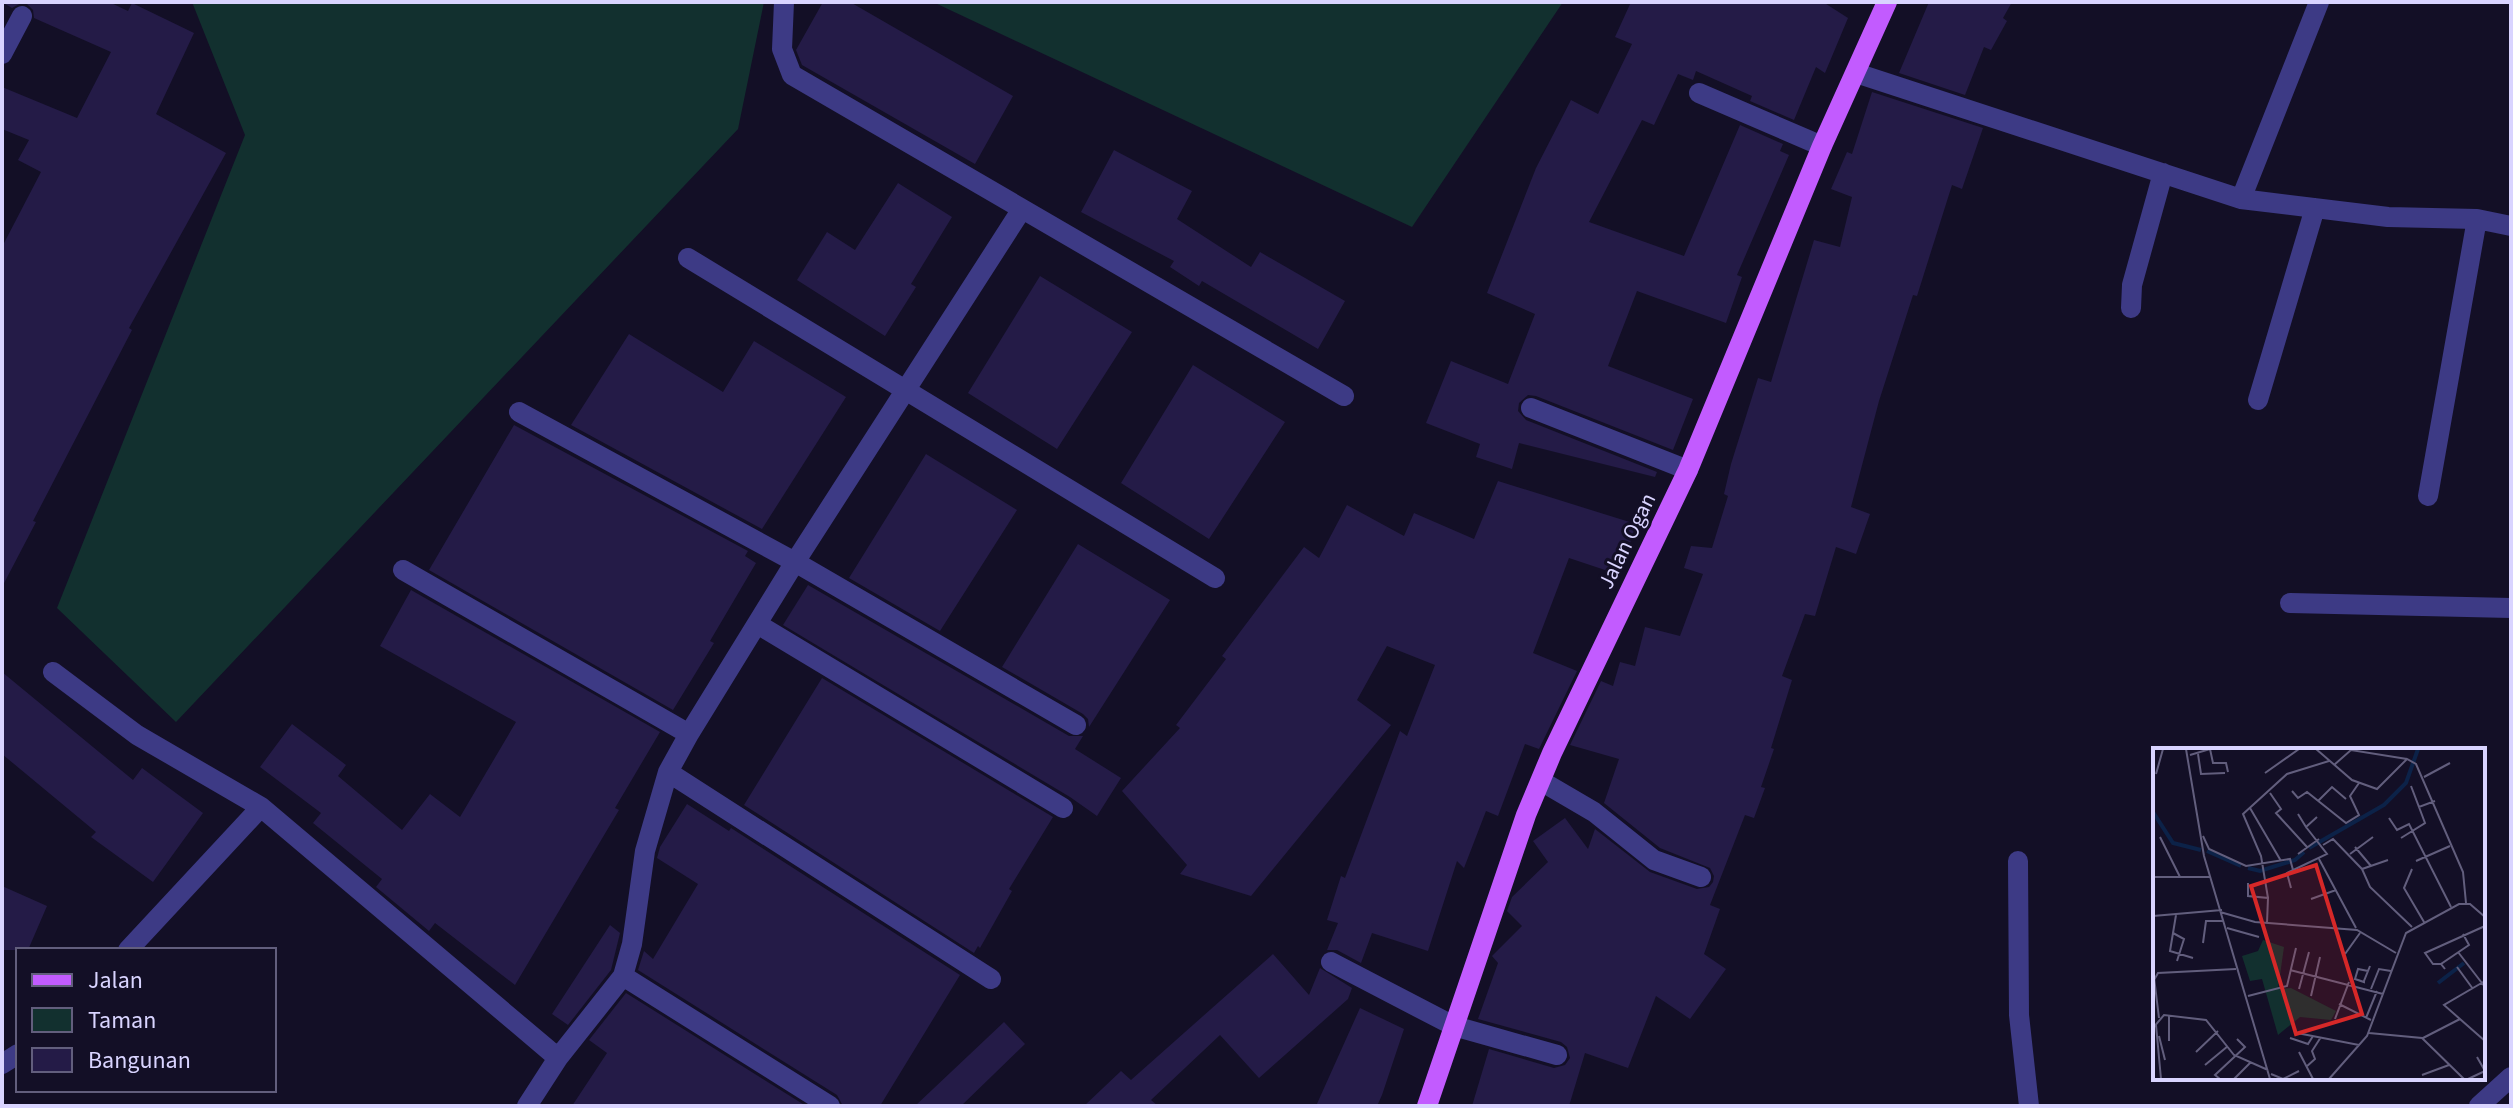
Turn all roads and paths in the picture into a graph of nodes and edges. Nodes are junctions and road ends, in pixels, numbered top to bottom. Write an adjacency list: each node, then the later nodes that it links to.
1 (784, 2): 12 (street)
2 (1887, 2): 6 (main road, Jalan Ogan)
3 (2319, 2): 10 (street)
4 (22, 16): 5 (street)
5 (2, 54)
6 (1856, 73): 8 (main road, Jalan Ogan); 9 (street)
7 (1699, 93): 8 (street)
8 (1822, 146): 22 (main road, Jalan Ogan)
9 (2163, 173): 10 (street); 16 (street)
10 (2241, 199): 11 (street)
11 (2315, 208): 13 (street); 19 (street)
12 (1022, 209): 17 (street); 18 (street)
13 (2477, 219): 14 (street); 23 (street)
14 (2511, 226)
15 (688, 258): 17 (street)
16 (2131, 308)
17 (906, 392): 24 (street); 26 (street)
18 (1344, 396)
19 (2258, 400)
20 (1531, 408): 22 (street)
21 (519, 412): 24 (street)
22 (1688, 470): 34 (main road, Jalan Ogan)
23 (2428, 496)
24 (795, 562): 29 (street); 31 (street)
25 (403, 570): 32 (street)
26 (1215, 578)
27 (2290, 603): 28 (street)
28 (2511, 608)
29 (759, 625): 32 (street); 36 (street)
30 (53, 672): 35 (street)
31 (1076, 725)
32 (689, 734): 33 (street)
33 (668, 772): 41 (street); 42 (street)
34 (1541, 781): 38 (street); 43 (main road, Jalan Ogan)
35 (261, 807): 39 (street); 45 (street)
36 (1063, 808)
37 (2018, 861): 50 (street)
38 (1701, 877)
39 (130, 948)
40 (1331, 962): 43 (street)
41 (623, 976): 45 (street); 48 (street)
42 (991, 979)
43 (1454, 1026): 44 (street); 49 (main road, Jalan Ogan)
44 (1557, 1055)
45 (558, 1058): 47 (street)
46 (2511, 1077): 51 (street)
47 (527, 1106)
48 (830, 1106)
49 (1427, 1106)
50 (2029, 1106)
51 (2479, 1106)

